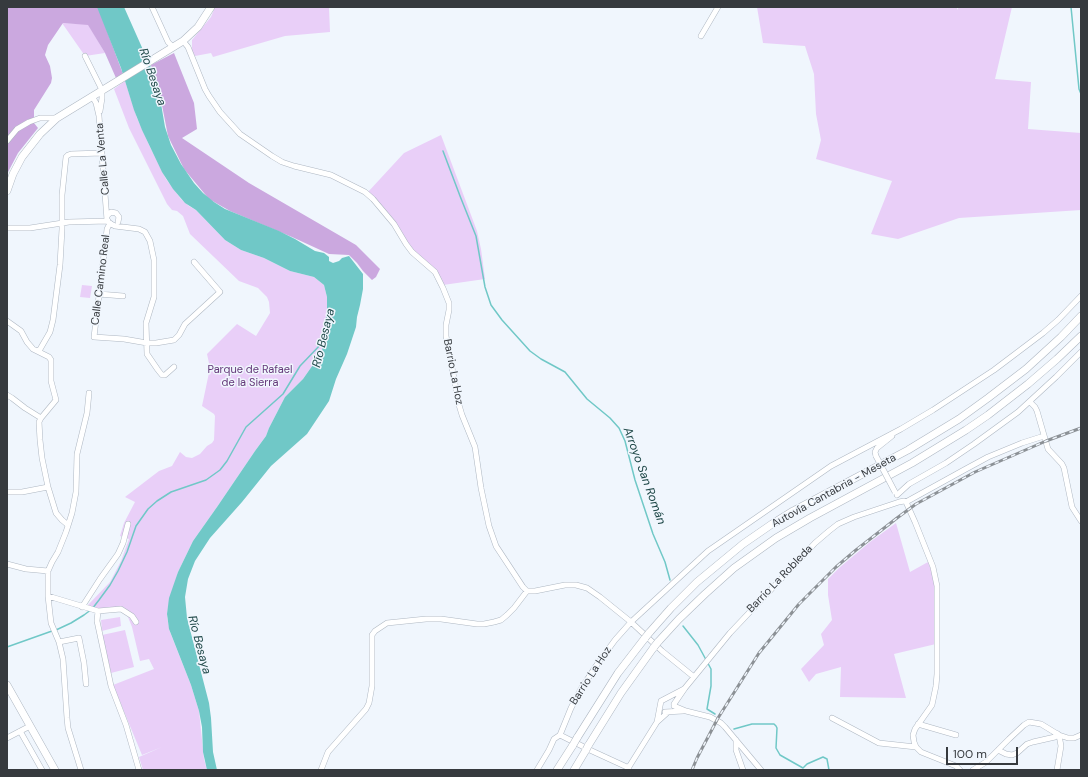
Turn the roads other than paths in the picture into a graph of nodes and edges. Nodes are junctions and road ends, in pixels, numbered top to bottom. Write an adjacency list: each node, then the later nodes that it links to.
1 (152, 7): 6 (street)
2 (211, 7): 5 (highway)
3 (718, 7): 4 (street)
4 (701, 36)
5 (183, 41): 6 (highway); 49 (street, Barrio La Hoz)
6 (171, 48): 8 (highway)
7 (85, 56): 8 (street)
8 (103, 90): 9 (highway); 10 (street, Calle La Venta)
9 (92, 96): 10 (street, Calle La Venta); 11 (highway)
10 (98, 116): 13 (street, Calle La Venta)
11 (57, 118): 12 (street); 14 (highway)
12 (7, 141)
13 (102, 153): 15 (street, Calle La Venta); 18 (street)
14 (7, 191)
15 (106, 202): 16 (street, Calle La Venta); 17 (street, Calle La Venta)
16 (113, 212): 17 (street); 17 (street, Calle La Venta)
17 (111, 221): 18 (street); 21 (street, Calle Camino Real); 27 (street)
18 (62, 223): 19 (street); 28 (street)
19 (7, 228)
20 (194, 262): 27 (street)
21 (99, 294): 22 (street); 27 (street, Calle Camino Real)
22 (123, 296)
23 (1081, 296): 35 (street)
24 (1081, 316): 85 (highway, Autovía Cantabria - Meseta)
25 (7, 321): 28 (street)
26 (1081, 336): 86 (highway, Autovía Cantabria - Meseta)
27 (147, 343): 30 (street)
28 (39, 352): 34 (street)
29 (1081, 352): 33 (street)
30 (174, 367)
31 (89, 393): 46 (street)
32 (7, 395): 34 (street)
33 (1030, 402): 36 (street); 41 (street)
34 (41, 418): 39 (street)
35 (901, 429): 37 (street, Barrio La Hoz); 38 (street)
36 (1044, 436): 43 (street, Barrio La Robleda); 44 (street)
37 (867, 447): 38 (street); 54 (street, Barrio La Hoz)
38 (876, 456): 41 (street, bridge)
39 (48, 487): 40 (street); 46 (street)
40 (7, 492)
41 (896, 493): 42 (street)
42 (899, 502): 43 (street, Barrio La Robleda); 56 (street, Barrio La Robleda)
43 (906, 502): 67 (street)
44 (1081, 521)
45 (128, 524): 51 (street)
46 (68, 525): 48 (street)
47 (7, 564): 48 (street)
48 (48, 571): 50 (street)
49 (527, 591): 54 (street); 83 (street)
50 (48, 596): 51 (street); 55 (street)
51 (85, 608): 52 (street)
52 (96, 611): 53 (street); 82 (street)
53 (136, 622)
54 (631, 622): 56 (street); 71 (street, Barrio La Hoz)
55 (59, 642): 57 (street); 81 (street)
56 (694, 677): 59 (street, Barrio La Robleda)
57 (86, 684)
58 (7, 685): 68 (highway)
59 (685, 688): 60 (street, Barrio La Robleda); 61 (street, Barrio La Robleda)
60 (668, 698): 61 (street); 62 (street)
61 (674, 705): 63 (street); 64 (street)
62 (660, 708): 64 (street); 66 (street)
63 (686, 711): 64 (street); 75 (street)
64 (669, 712): 66 (street)
65 (832, 718): 76 (street)
66 (657, 722): 78 (street)
67 (918, 724): 72 (street); 76 (street)
68 (30, 726): 69 (street); 80 (highway)
69 (20, 731): 74 (street); 79 (street)
70 (1059, 734): 73 (street); 77 (street); 77 (street); 91 (street)
71 (560, 735): 78 (street); 84 (street, Barrio La Hoz)
72 (956, 735)
73 (1081, 735)
74 (7, 738)
75 (736, 740): 87 (street); 88 (street)
76 (916, 748): 89 (street)
77 (998, 750): 90 (street)
78 (628, 769)
79 (42, 770)
80 (55, 770)
81 (81, 770)
82 (139, 770)
83 (321, 770)
84 (537, 770)
85 (557, 770)
86 (574, 770)
87 (743, 770)
88 (761, 770)
89 (960, 770)
90 (973, 770)
91 (1057, 770)

